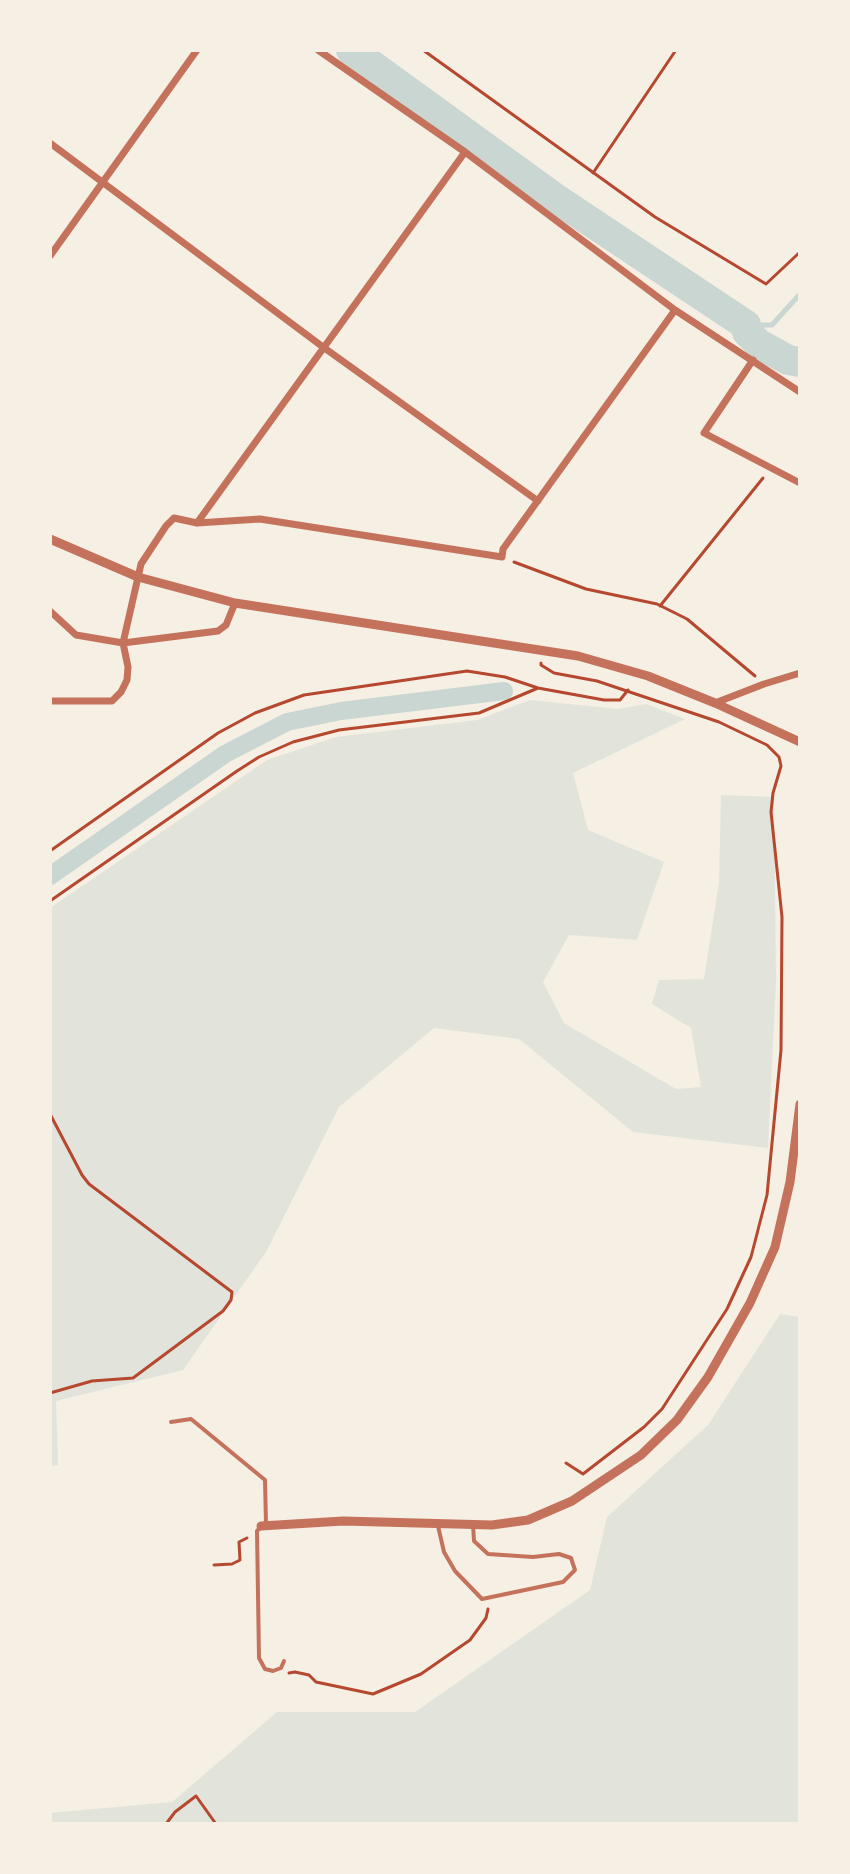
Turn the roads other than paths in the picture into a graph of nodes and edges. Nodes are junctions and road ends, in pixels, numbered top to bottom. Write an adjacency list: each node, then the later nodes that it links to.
1 (197, 50): 5 (street)
2 (318, 50): 4 (street)
3 (50, 143): 5 (street)
4 (465, 152): 7 (street); 8 (street)
5 (105, 183): 6 (street); 8 (street)
6 (50, 256)
7 (675, 310): 9 (street); 12 (street)
8 (323, 347): 12 (street); 13 (street)
9 (753, 360): 10 (street); 11 (street)
10 (800, 392)
11 (800, 483)
12 (538, 501): 13 (street)
13 (197, 523): 15 (street)
14 (50, 539): 15 (street)
15 (138, 577): 16 (street); 18 (street)
16 (235, 603): 18 (street); 21 (street)
17 (50, 611): 18 (street)
18 (123, 643): 20 (street)
19 (800, 673): 21 (street)
20 (50, 701)
21 (715, 703): 22 (street)
22 (800, 742)
23 (800, 1104): 26 (street)
24 (171, 1422): 27 (lane)
25 (438, 1523): 26 (street); 26 (lane); 27 (street)
26 (473, 1524)
27 (264, 1526): 28 (lane)
28 (284, 1661)

